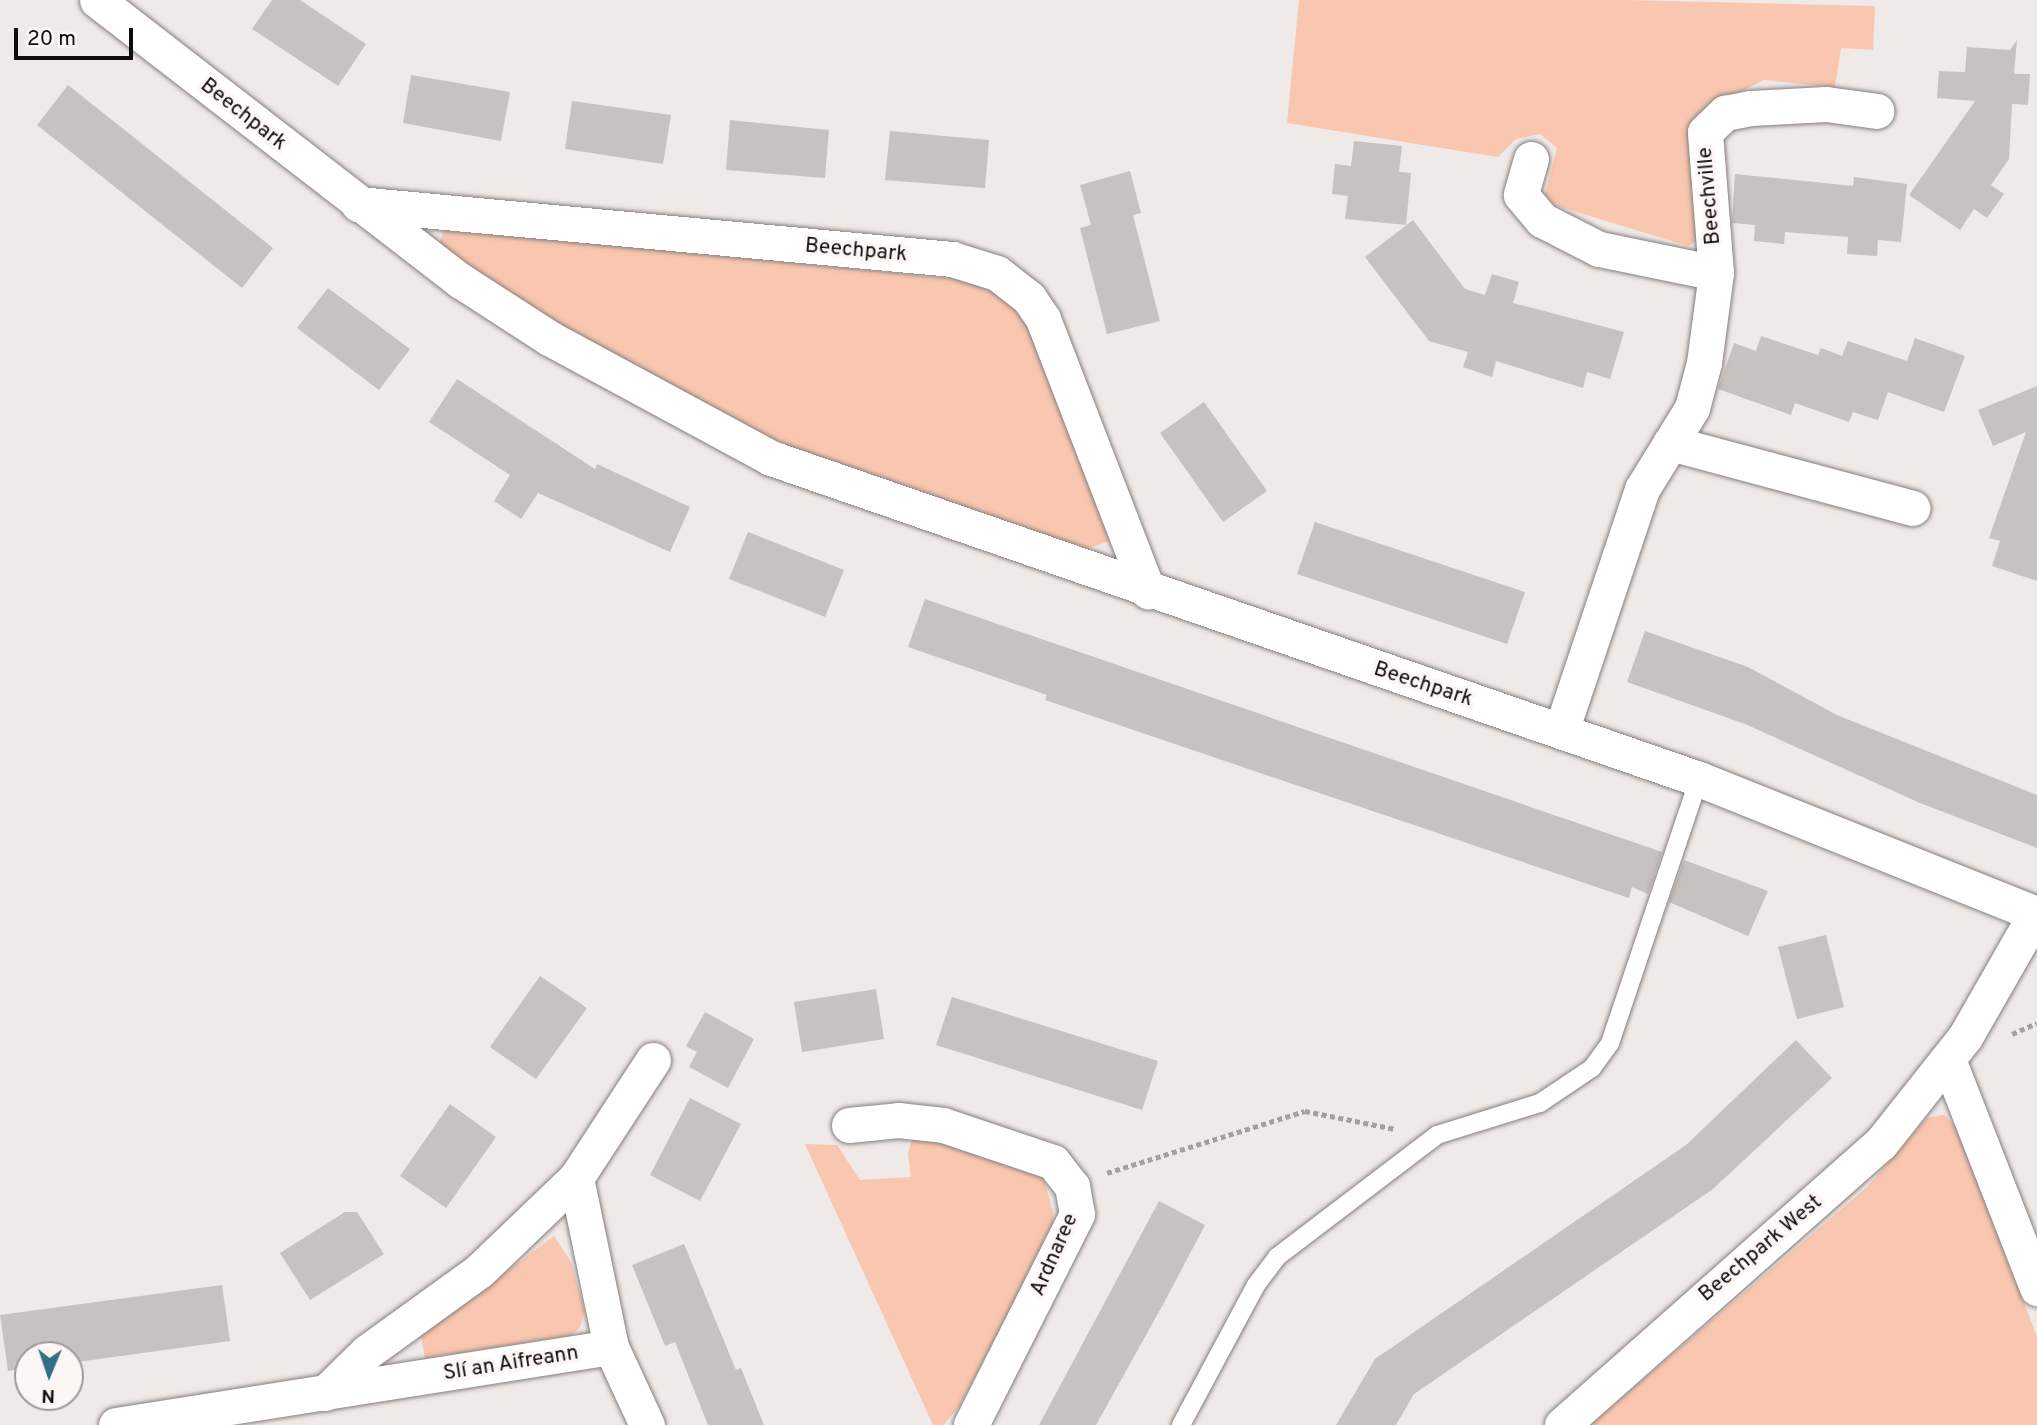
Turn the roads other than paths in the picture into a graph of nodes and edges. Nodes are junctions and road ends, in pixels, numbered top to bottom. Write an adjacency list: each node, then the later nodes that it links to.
1 (97, 0): 4 (street, Beechpark)
2 (1877, 111): 5 (street, Beechville)
3 (1531, 159): 5 (street, Beechville)
4 (358, 204): 8 (street, Beechpark); 8 (street, Beechpark)
5 (1716, 273): 6 (street, Beechville)
6 (1670, 443): 7 (street); 9 (street, Beechville)
7 (1912, 508)
8 (1149, 591): 9 (street, Beechpark)
9 (1561, 732): 10 (street, Beechpark)
10 (1699, 779): 11 (street, Beechpark West); 22 (lane)
11 (2036, 913): 13 (street, Beechpark West)
12 (653, 1060): 15 (street)
13 (1949, 1062): 16 (street); 23 (street, Beechpark West)
14 (849, 1125): 21 (street, Ardnaree)
15 (576, 1178): 17 (street); 18 (street)
16 (2037, 1288)
17 (611, 1347): 18 (street, Slí an Aifreann); 20 (street)
18 (325, 1393): 19 (street, Slí an Aifreann)
19 (116, 1425)
20 (647, 1425)
21 (971, 1425)
22 (1181, 1425)
23 (1562, 1425)

